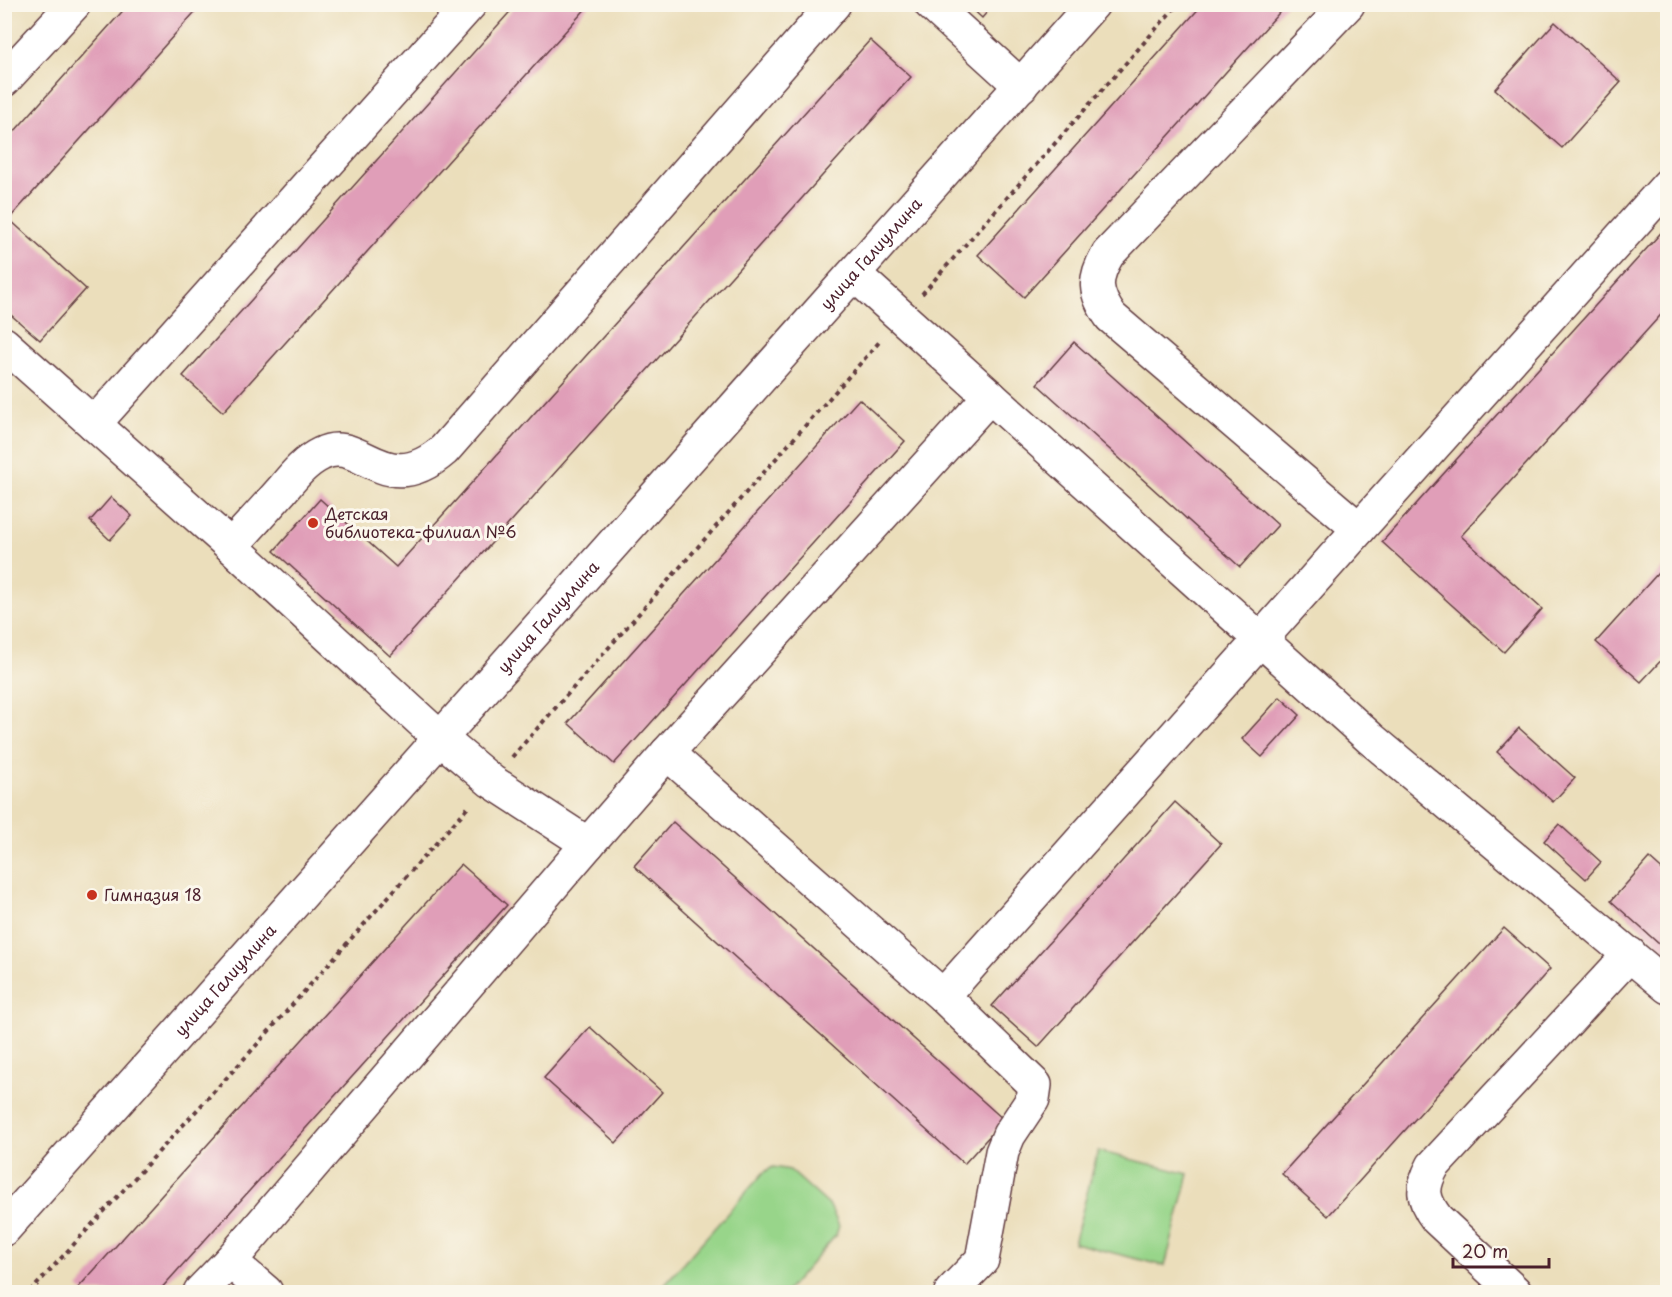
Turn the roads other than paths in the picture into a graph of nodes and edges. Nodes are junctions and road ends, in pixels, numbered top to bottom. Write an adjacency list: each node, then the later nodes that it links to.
1 (74, 4): 7 (street)
2 (470, 4): 13 (street)
3 (834, 4): 15 (street)
4 (931, 4): 8 (street)
5 (1093, 4): 8 (street, улица Галиуллина)
6 (1348, 4): 14 (street)
7 (4, 80)
8 (1021, 86): 10 (street, улица Галиуллина)
9 (1668, 185): 14 (street)
10 (854, 274): 12 (street); 17 (street, улица Галиуллина)
11 (4, 344): 13 (street)
12 (990, 396): 16 (street); 18 (street)
13 (94, 424): 15 (street)
14 (1359, 529): 16 (street)
15 (231, 546): 17 (street)
16 (1261, 640): 20 (street); 22 (street)
17 (441, 739): 19 (street); 23 (street, улица Галиуллина)
18 (667, 753): 19 (street); 22 (street)
19 (588, 844): 24 (street)
20 (1629, 954): 21 (street); 28 (street)
21 (1668, 987)
22 (943, 996): 27 (street)
23 (4, 1229)
24 (230, 1261): 25 (street); 26 (street)
25 (200, 1293)
26 (266, 1293)
27 (951, 1293)
28 (1515, 1293)

